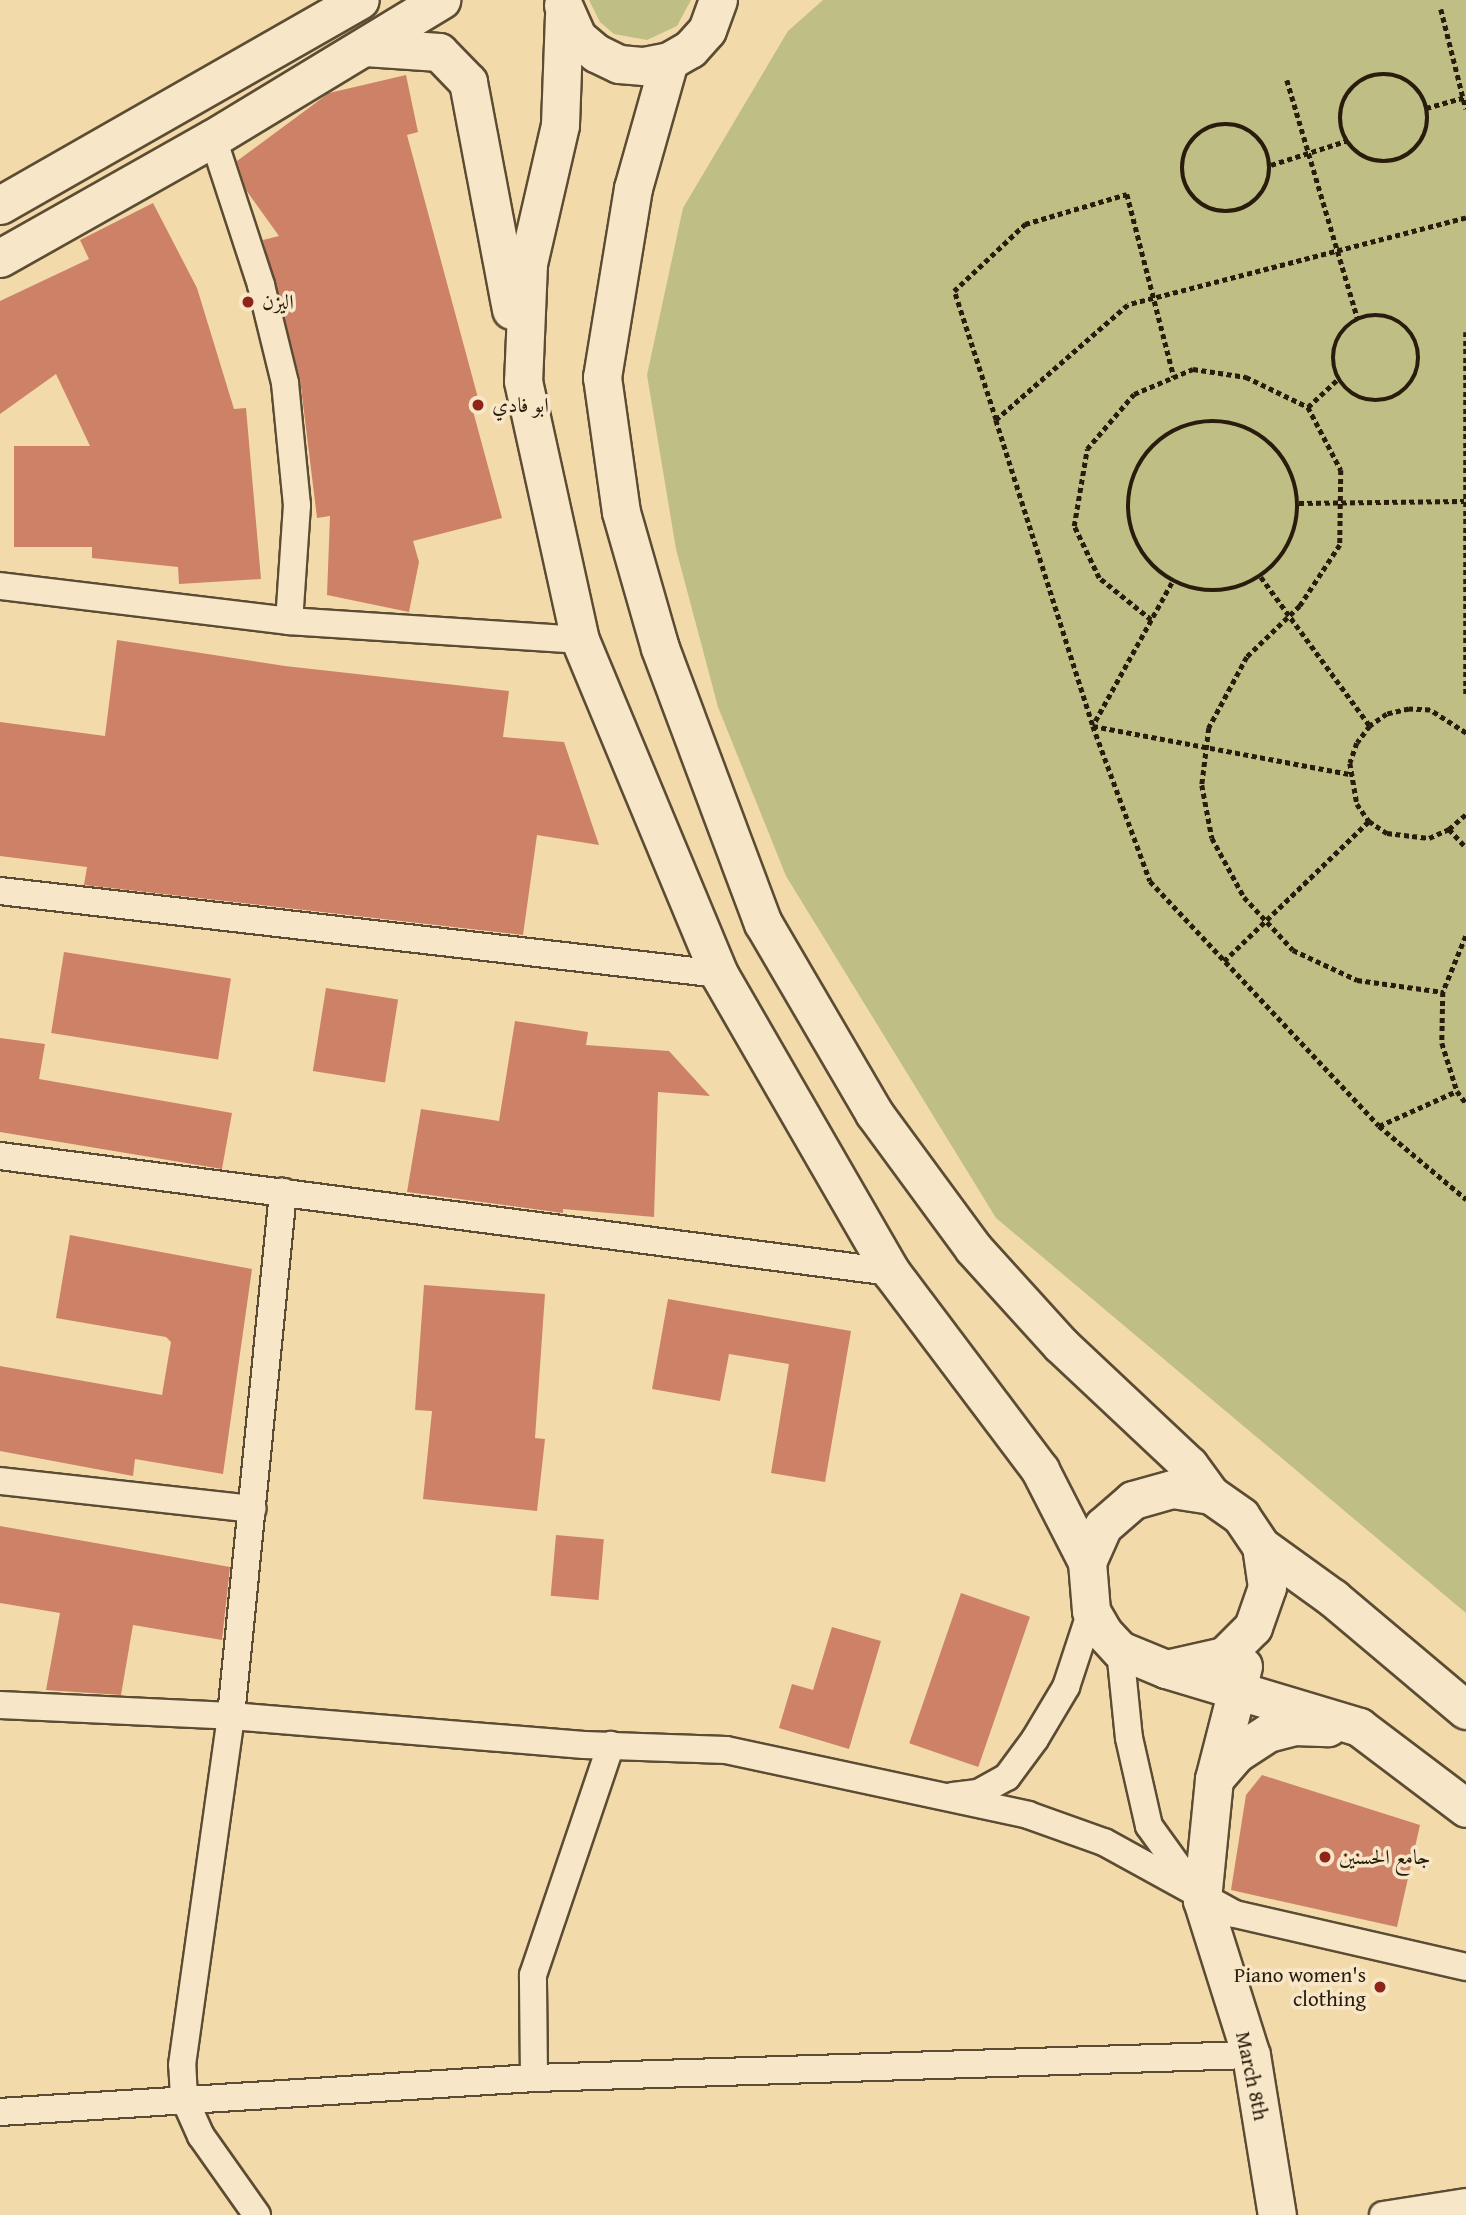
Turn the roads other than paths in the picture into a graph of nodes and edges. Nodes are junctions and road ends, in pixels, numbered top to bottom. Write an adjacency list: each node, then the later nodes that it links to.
1 (360, 0): 8 (main road)
2 (441, 0): 5 (main road)
3 (720, 3): 6 (main road)
4 (563, 8): 6 (main road); 10 (main road)
5 (365, 47): 7 (main road); 10 (main road)
6 (669, 61): 20 (main road)
7 (213, 138): 9 (main road); 12 (street)
8 (0, 205)
9 (0, 258)
10 (523, 381): 13 (main road)
11 (0, 586): 12 (street)
12 (289, 621): 13 (street)
13 (580, 640): 15 (main road)
14 (0, 891): 15 (street)
15 (719, 974): 18 (main road)
16 (0, 1156): 17 (street)
17 (283, 1192): 18 (street); 21 (street)
18 (891, 1272): 23 (main road)
19 (0, 1481): 21 (street)
20 (1211, 1495): 22 (main road); 23 (main road)
21 (252, 1509): 31 (street)
22 (1261, 1546): 25 (main road); 30 (main road)
23 (1087, 1562): 24 (main road)
24 (1091, 1611): 26 (main road); 35 (street)
25 (1253, 1627): 27 (main road); 28 (main road)
26 (1120, 1650): 27 (main road); 37 (street)
27 (1166, 1669): 28 (main road)
28 (1237, 1690): 32 (main road); 34 (main road)
29 (0, 1705): 31 (street)
30 (1466, 1710)
31 (231, 1716): 33 (street); 41 (street)
32 (1359, 1727): 34 (main road); 36 (main road)
33 (611, 1745): 35 (street); 40 (street)
34 (1214, 1779): 37 (main road)
35 (938, 1798): 37 (street)
36 (1466, 1808)
37 (1202, 1899): 38 (street); 39 (main road, March 8th)
38 (1466, 1967)
39 (1251, 2055): 40 (street); 46 (main road, March 8th)
40 (534, 2078): 41 (street)
41 (184, 2098): 42 (street); 45 (street)
42 (0, 2112)
43 (1466, 2202): 44 (street)
44 (1427, 2212): 47 (street)
45 (257, 2215)
46 (1277, 2215)
47 (1383, 2215)

